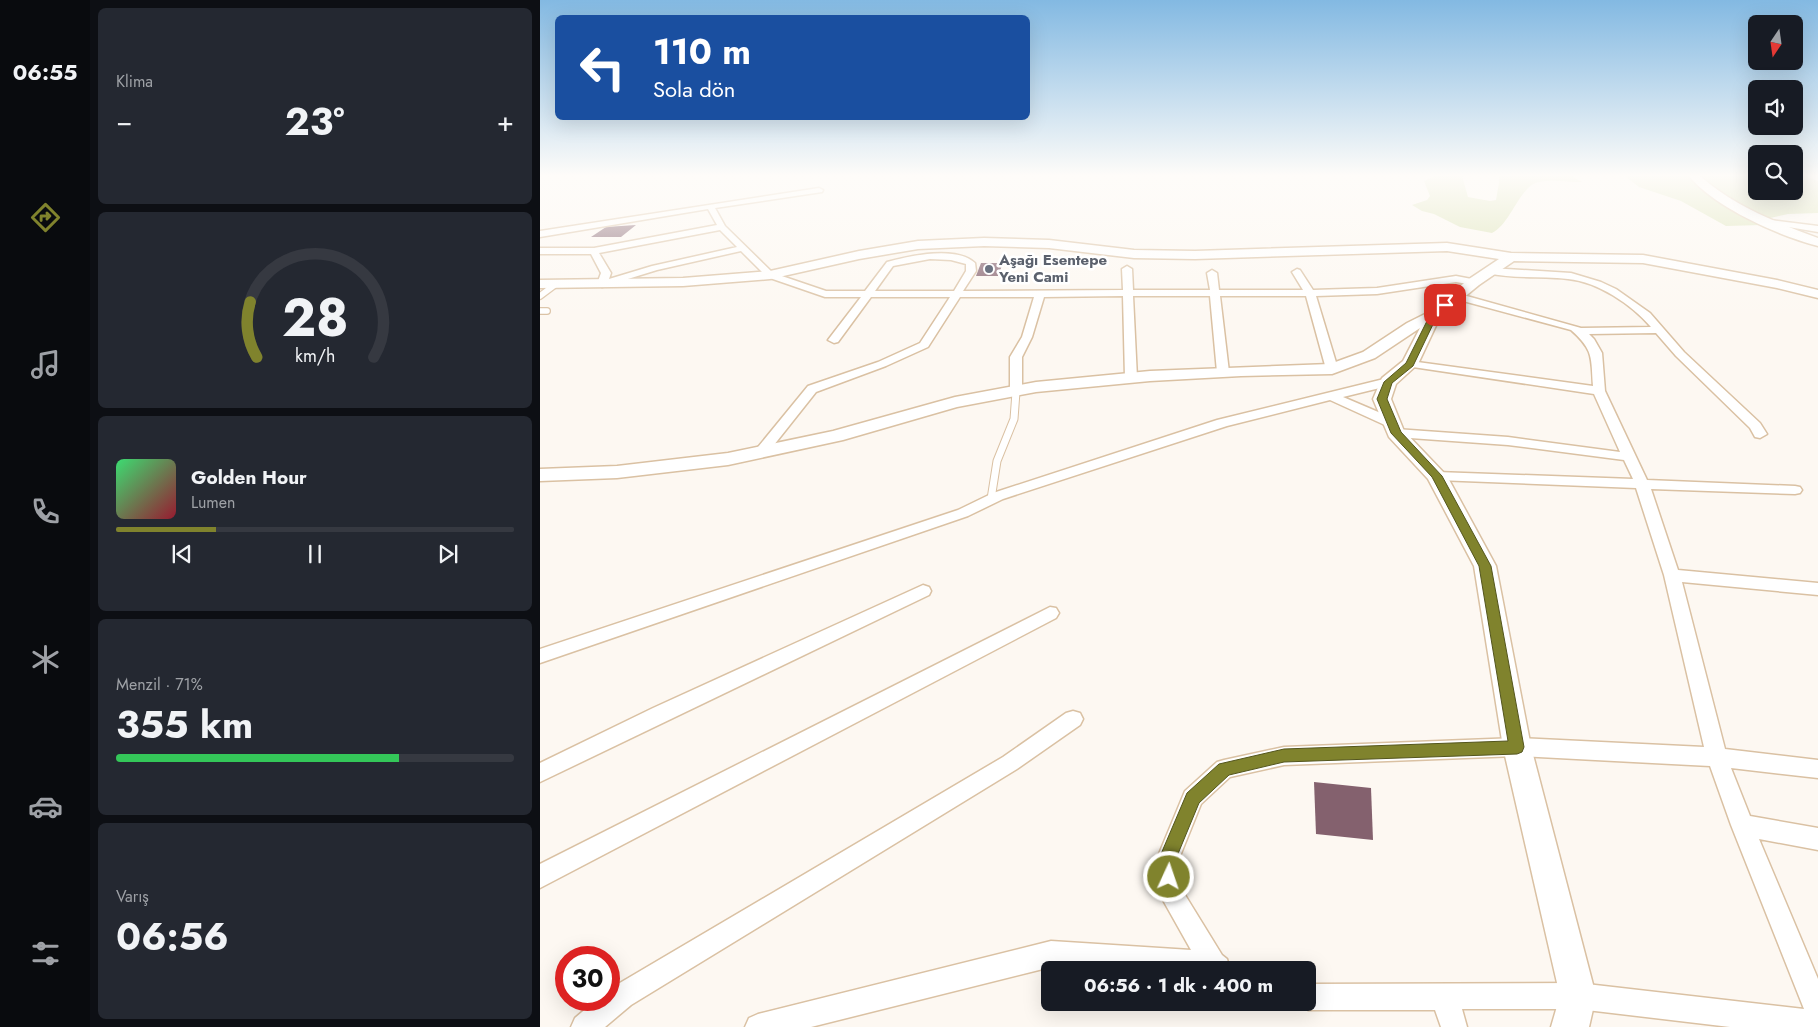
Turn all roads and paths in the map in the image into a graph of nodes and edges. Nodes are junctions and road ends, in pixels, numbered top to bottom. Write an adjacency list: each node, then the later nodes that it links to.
1 (601, 224): 7 (street)
2 (720, 224): 5 (street)
3 (1772, 224): 8 (street)
4 (1787, 224): 6 (street)
5 (722, 227): 9 (street); 11 (street)
6 (1818, 228)
7 (540, 234)
8 (1818, 242)
9 (742, 248): 16 (street); 20 (street)
10 (540, 251): 11 (street)
11 (594, 251): 20 (street)
12 (1511, 257): 16 (street); 17 (street); 27 (street)
13 (1128, 269): 22 (street)
14 (1297, 272): 24 (street)
15 (1212, 273): 23 (street)
16 (770, 275): 20 (street); 25 (street)
17 (1473, 283): 24 (street); 31 (street); 32 (street); 33 (street)
18 (540, 284): 19 (street)
19 (556, 284): 20 (street); 28 (lane)
20 (602, 284)
21 (1040, 293): 22 (street); 26 (street); 40 (street)
22 (1130, 293): 23 (street); 38 (street)
23 (1216, 293): 24 (street); 37 (street)
24 (1310, 293): 36 (street)
25 (866, 294): 26 (street); 26 (street); 34 (street)
26 (955, 294): 45 (street)
27 (1818, 294)
28 (540, 296)
29 (540, 311): 30 (lane)
30 (547, 311)
31 (1434, 315): 35 (street); 36 (street)
32 (1661, 330): 33 (street); 44 (street)
33 (1579, 331): 41 (street)
34 (834, 340)
35 (1410, 364): 39 (street); 41 (street)
36 (1332, 369): 37 (street)
37 (1223, 372): 38 (street)
38 (1131, 378): 40 (street)
39 (1388, 382): 42 (street); 43 (street)
40 (1016, 391): 45 (street); 51 (lane)
41 (1598, 392): 46 (street)
42 (1330, 396): 43 (street); 51 (street)
43 (1394, 428): 46 (street); 48 (street)
44 (1760, 434)
45 (760, 452): 47 (street)
46 (1630, 457): 49 (street)
47 (540, 475)
48 (1437, 476): 49 (street); 58 (street)
49 (1642, 484): 50 (street); 52 (street)
50 (1795, 490)
51 (991, 499): 56 (street)
52 (1672, 575): 53 (street); 59 (street)
53 (1818, 589)
54 (923, 592): 61 (street)
55 (1050, 613): 64 (street)
56 (540, 656)
57 (1073, 719): 72 (street)
58 (1517, 747): 59 (street); 66 (street); 68 (street)
59 (1717, 757): 60 (street); 62 (street)
60 (1818, 769)
61 (540, 773)
62 (1742, 825): 63 (street); 70 (street)
63 (1818, 840)
64 (540, 876)
65 (1140, 961): 73 (street)
66 (1213, 961)
67 (1444, 995): 68 (street); 69 (street); 74 (street)
68 (1578, 996): 71 (street); 75 (street)
69 (1316, 997)
70 (1818, 1010)
71 (1818, 1024)
72 (584, 1027)
73 (758, 1027)
74 (1454, 1027)
75 (1570, 1027)

